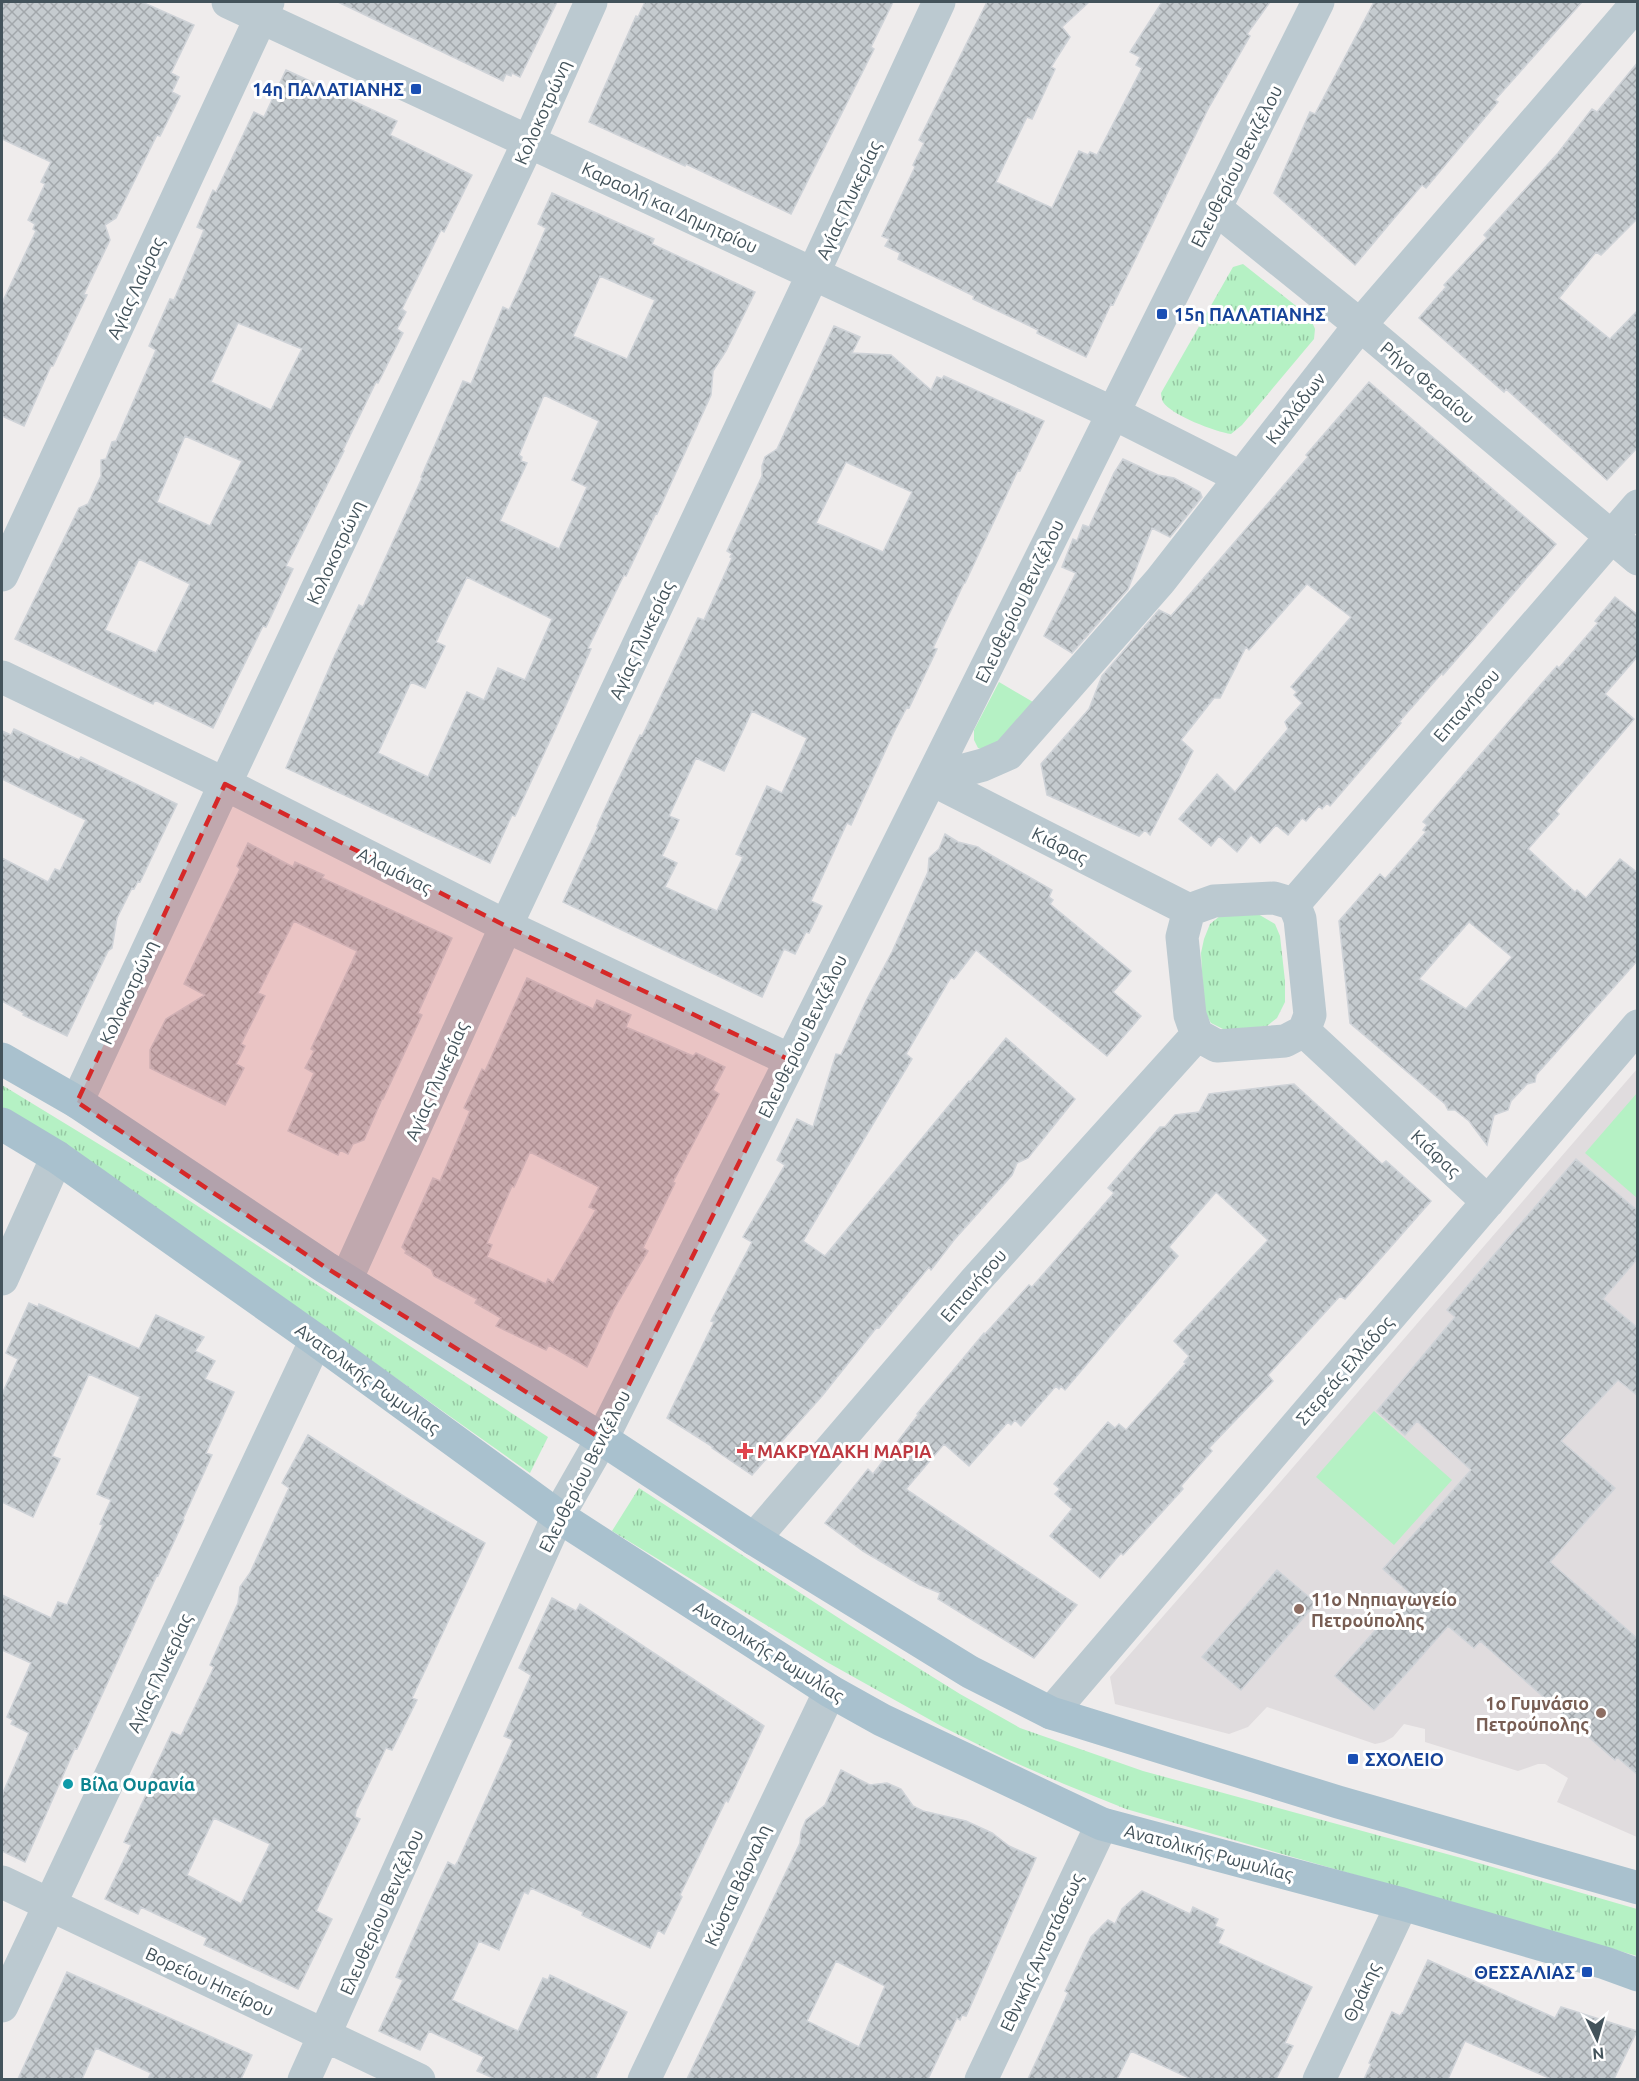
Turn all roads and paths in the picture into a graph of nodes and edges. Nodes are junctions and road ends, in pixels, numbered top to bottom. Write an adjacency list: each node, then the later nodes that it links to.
1 (228, 2): 6 (street, Καραολή και Δημητρίου)
2 (591, 2): 7 (street, Κολοκοτρώνη)
3 (939, 2): 9 (street, Αγίας Γλυκερίας)
4 (1318, 2): 8 (street, Ελευθερίου Βενιζέλου)
5 (1638, 2): 10 (street, Κυκλάδων)
6 (265, 9): 7 (street, Καραολή και Δημητρίου); 16 (street, Αγίας Λαύρας)
7 (529, 141): 9 (street, Καραολή και Δημητρίου); 19 (street, Κολοκοτρώνη)
8 (1215, 208): 10 (street, Ρήγα Φεραίου); 11 (street, Ελευθερίου Βενιζέλου)
9 (813, 274): 11 (street, Καραολή και Δημητρίου); 22 (street, Αγίας Γλυκερίας)
10 (1360, 325): 12 (street, Κυκλάδων); 14 (street, Ρήγα Φεραίου)
11 (1113, 413): 12 (street, Καραολή και Δημητρίου); 18 (street, Ελευθερίου Βενιζέλου)
12 (1240, 477): 18 (street, Κυκλάδων)
13 (1638, 506): 14 (street, Επτανήσου)
14 (1611, 537): 15 (street, Ρήγα Φεραίου); 20 (street, Επτανήσου)
15 (1638, 559)
16 (2, 575)
17 (2, 677): 19 (street, Αλαμάνας)
18 (931, 779): 21 (street, Κιάφας); 27 (street, Ελευθερίου Βενιζέλου)
19 (225, 784): 22 (street, Αλαμάνας); 28 (street, Κολοκοτρώνη)
20 (1294, 904): 21 (street); 24 (street)
21 (1189, 910): 25 (street)
22 (506, 926): 27 (street, Αλαμάνας); 33 (street, Αγίας Γλυκερίας)
23 (1638, 1026): 31 (street, Στερεάς Ελλάδος)
24 (1304, 1031): 25 (street); 31 (street, Κιάφας)
25 (1197, 1035): 37 (street, Επτανήσου)
26 (2, 1059): 28 (main road)
27 (790, 1060): 35 (street, Ελευθερίου Βενιζέλου)
28 (77, 1102): 33 (main road)
29 (2, 1124): 30 (main road, Ανατολικής Ρωμυλίας)
30 (57, 1157): 32 (street); 34 (main road, Ανατολικής Ρωμυλίας)
31 (1488, 1202): 39 (street, Στερεάς Ελλάδος)
32 (2, 1279)
33 (345, 1280): 35 (main road)
34 (316, 1340): 36 (main road, Ανατολικής Ρωμυλίας); 44 (street, Αγίας Γλυκερίας)
35 (602, 1439): 36 (street, Ελευθερίου Βενιζέλου); 37 (main road)
36 (558, 1516): 38 (main road, Ανατολικής Ρωμυλίας); 47 (street, Ελευθερίου Βενιζέλου)
37 (754, 1539): 39 (main road)
38 (830, 1691): 40 (main road, Ανατολικής Ρωμυλίας); 50 (street, Κώστα Βάρναλη)
39 (1051, 1713): 42 (main road)
40 (1102, 1824): 43 (main road, Ανατολικής Ρωμυλίας); 51 (street, Εθνικής Αντιστάσεως)
41 (2, 1882): 44 (street, Βορείου Ηπείρου)
42 (1638, 1888)
43 (1402, 1904): 45 (main road, Ανατολικής Ρωμυλίας); 52 (street, Θράκης)
44 (50, 1905): 46 (street, Αγίας Γλυκερίας); 47 (street, Βορείου Ηπείρου)
45 (1638, 1975)
46 (2, 2006)
47 (325, 2035): 48 (street, Ελευθερίου Βενιζέλου); 49 (street, Βορείου Ηπείρου)
48 (304, 2079)
49 (419, 2079)
50 (644, 2079)
51 (981, 2079)
52 (1319, 2079)

